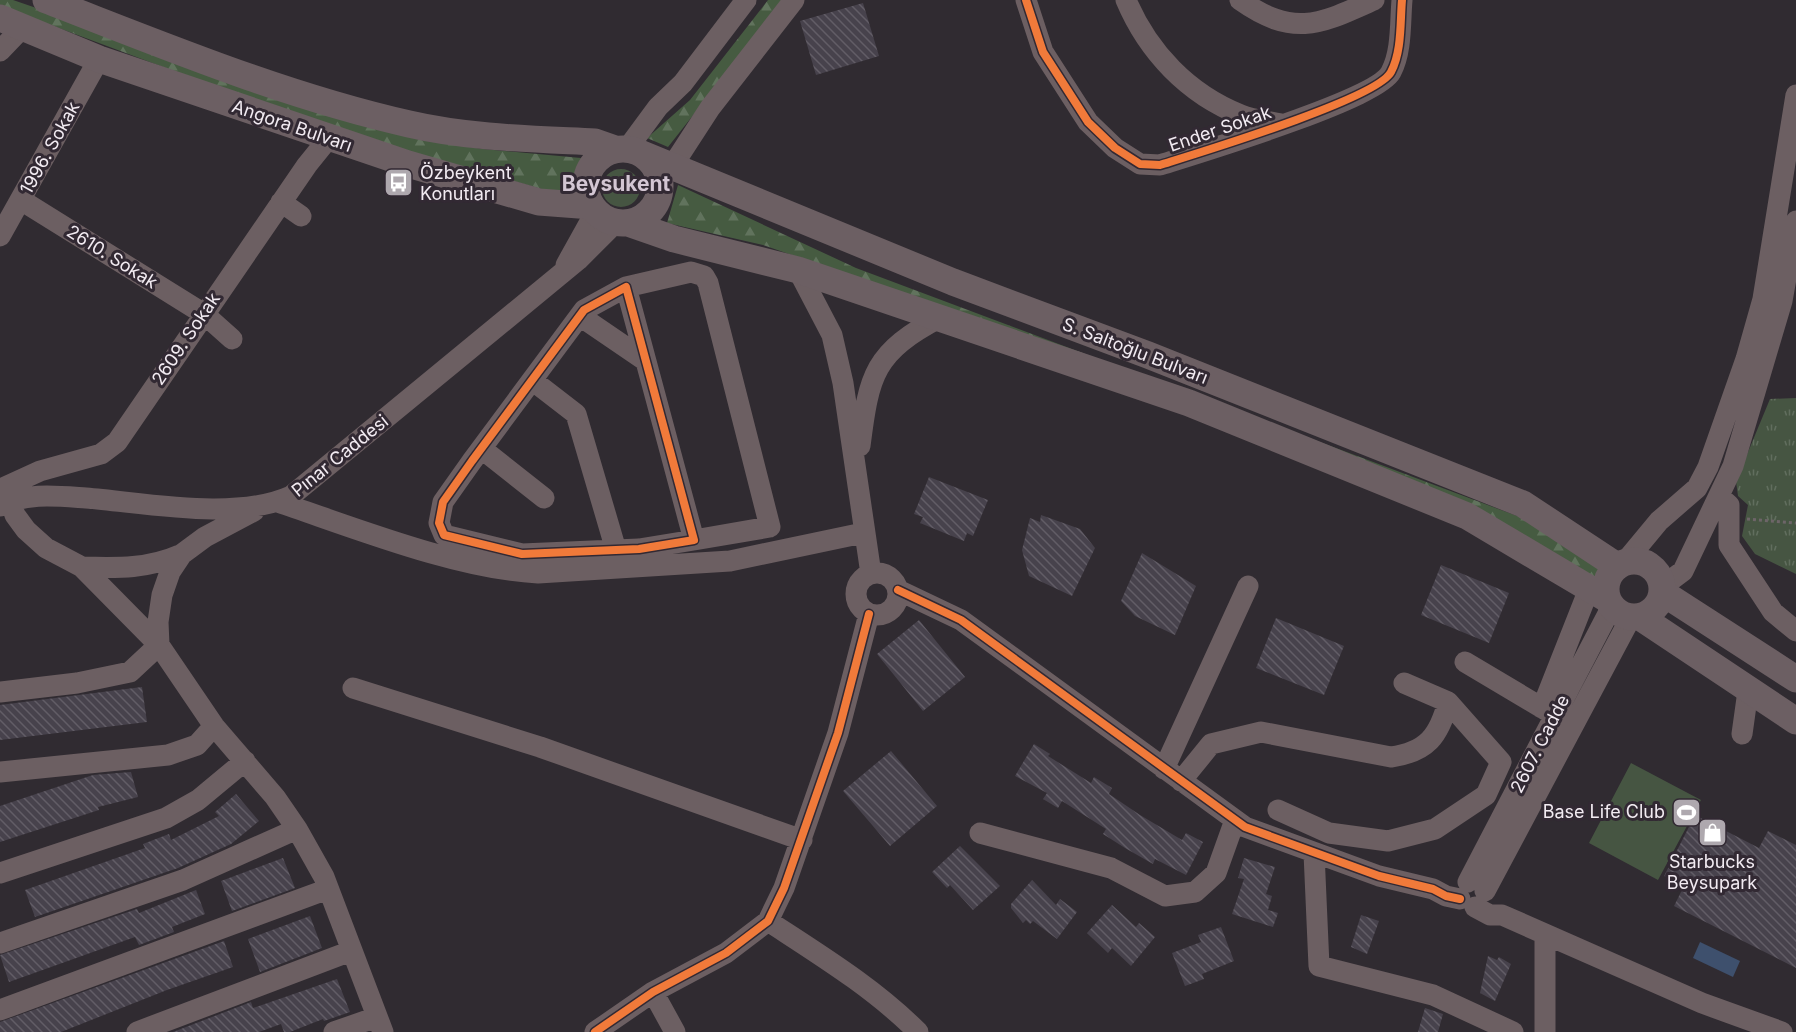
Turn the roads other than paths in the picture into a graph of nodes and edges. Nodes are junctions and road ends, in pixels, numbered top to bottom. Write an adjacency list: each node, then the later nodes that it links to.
1 (46, 0): 15 (main road, Angora Bulvarı)
2 (746, 0): 15 (street)
3 (794, 0): 16 (street)
4 (1026, 0): 13 (street, Ender Sokak)
5 (1126, 0): 13 (street)
6 (1240, 0): 7 (street)
7 (1374, 0)
8 (1402, 0): 13 (street, Ender Sokak)
9 (12, 22): 10 (street); 11 (main road, Angora Bulvarı)
10 (0, 51)
11 (99, 59): 14 (main road, Angora Bulvarı); 17 (street, 1996. Sokak)
12 (1796, 95): 25 (street)
13 (1281, 124)
14 (328, 139): 18 (street, 2609. Sokak); 19 (main road, Angora Bulvarı)
15 (628, 151): 16 (main road, S. Saltoğlu Bulvarı); 19 (main road); 19 (main road)
16 (674, 165): 43 (main road, S. Saltoğlu Bulvarı)
17 (21, 200): 22 (street, 1996. Sokak); 26 (street, 2610. Sokak)
18 (281, 202): 20 (street); 26 (street, 2609. Sokak)
19 (608, 215): 23 (main road, S. Saltoğlu Bulvarı); 37 (street, Pınar Caddesi)
20 (301, 216)
21 (1796, 221): 25 (street)
22 (0, 237)
23 (798, 270): 28 (main road, S. Saltoğlu Bulvarı); 33 (street)
24 (626, 287): 27 (street); 30 (street); 39 (street)
25 (1780, 301): 35 (street); 43 (street)
26 (204, 314): 29 (street, 2610. Sokak); 34 (street, 2609. Sokak)
27 (580, 316): 30 (street); 31 (street)
28 (941, 317): 33 (street); 49 (main road, S. Saltoğlu Bulvarı)
29 (232, 339)
30 (646, 361): 39 (street)
31 (532, 380): 32 (street); 41 (street)
32 (482, 449): 36 (street); 40 (street)
33 (856, 470): 38 (street)
34 (4, 492): 37 (street, Pınar Caddesi); 44 (street)
35 (1720, 497): 48 (street); 51 (street)
36 (544, 498)
37 (270, 504): 40 (street); 42 (street)
38 (863, 533): 40 (street); 45 (street)
39 (694, 540): 41 (street)
40 (440, 544): 41 (street)
41 (616, 550)
42 (182, 554): 44 (street); 52 (street)
43 (1621, 564): 48 (main road, S. Saltoğlu Bulvarı); 49 (main road)
44 (82, 567): 52 (street)
45 (871, 574): 47 (street); 50 (street)
46 (1248, 586): 67 (street)
47 (898, 590): 50 (street); 67 (street)
48 (1663, 590): 49 (main road); 54 (main road, S. Saltoğlu Bulvarı)
49 (1616, 606): 57 (main road, S. Saltoğlu Bulvarı); 60 (street); 60 (street, 2607. Cadde); 62 (street, 2607. Cadde)
50 (869, 614): 72 (street)
51 (1796, 631)
52 (159, 645): 58 (street); 63 (street)
53 (1466, 663): 60 (street)
54 (1796, 679)
55 (1404, 683): 59 (street)
56 (353, 688): 72 (street)
57 (1748, 691): 61 (main road, S. Saltoğlu Bulvarı); 64 (street)
58 (0, 692)
59 (1448, 702): 67 (street); 68 (street)
60 (1548, 712): 62 (street); 76 (street, 2607. Cadde)
61 (1796, 722)
62 (1573, 725): 76 (street, 2607. Cadde)
63 (214, 726): 65 (street); 66 (street)
64 (1742, 734)
65 (245, 761): 70 (street); 74 (street)
66 (0, 772)
67 (1172, 775): 69 (street)
68 (1278, 810)
69 (1235, 820): 71 (street); 73 (street)
70 (297, 829): 75 (street); 79 (street)
71 (980, 833)
72 (802, 840): 77 (street)
73 (1314, 853): 76 (street); 89 (street)
74 (0, 873)
75 (328, 889): 80 (street); 82 (street)
76 (1472, 894): 78 (street)
77 (768, 921): 81 (street); 88 (street)
78 (1545, 936): 90 (street); 91 (street)
79 (0, 943)
80 (351, 951): 83 (street); 84 (street)
81 (653, 992): 86 (street); 87 (street)
82 (0, 1010)
83 (380, 1025): 85 (street)
84 (137, 1032)
85 (334, 1032)
86 (595, 1032)
87 (675, 1032)
88 (918, 1032)
89 (1513, 1032)
90 (1545, 1032)
91 (1782, 1032)

